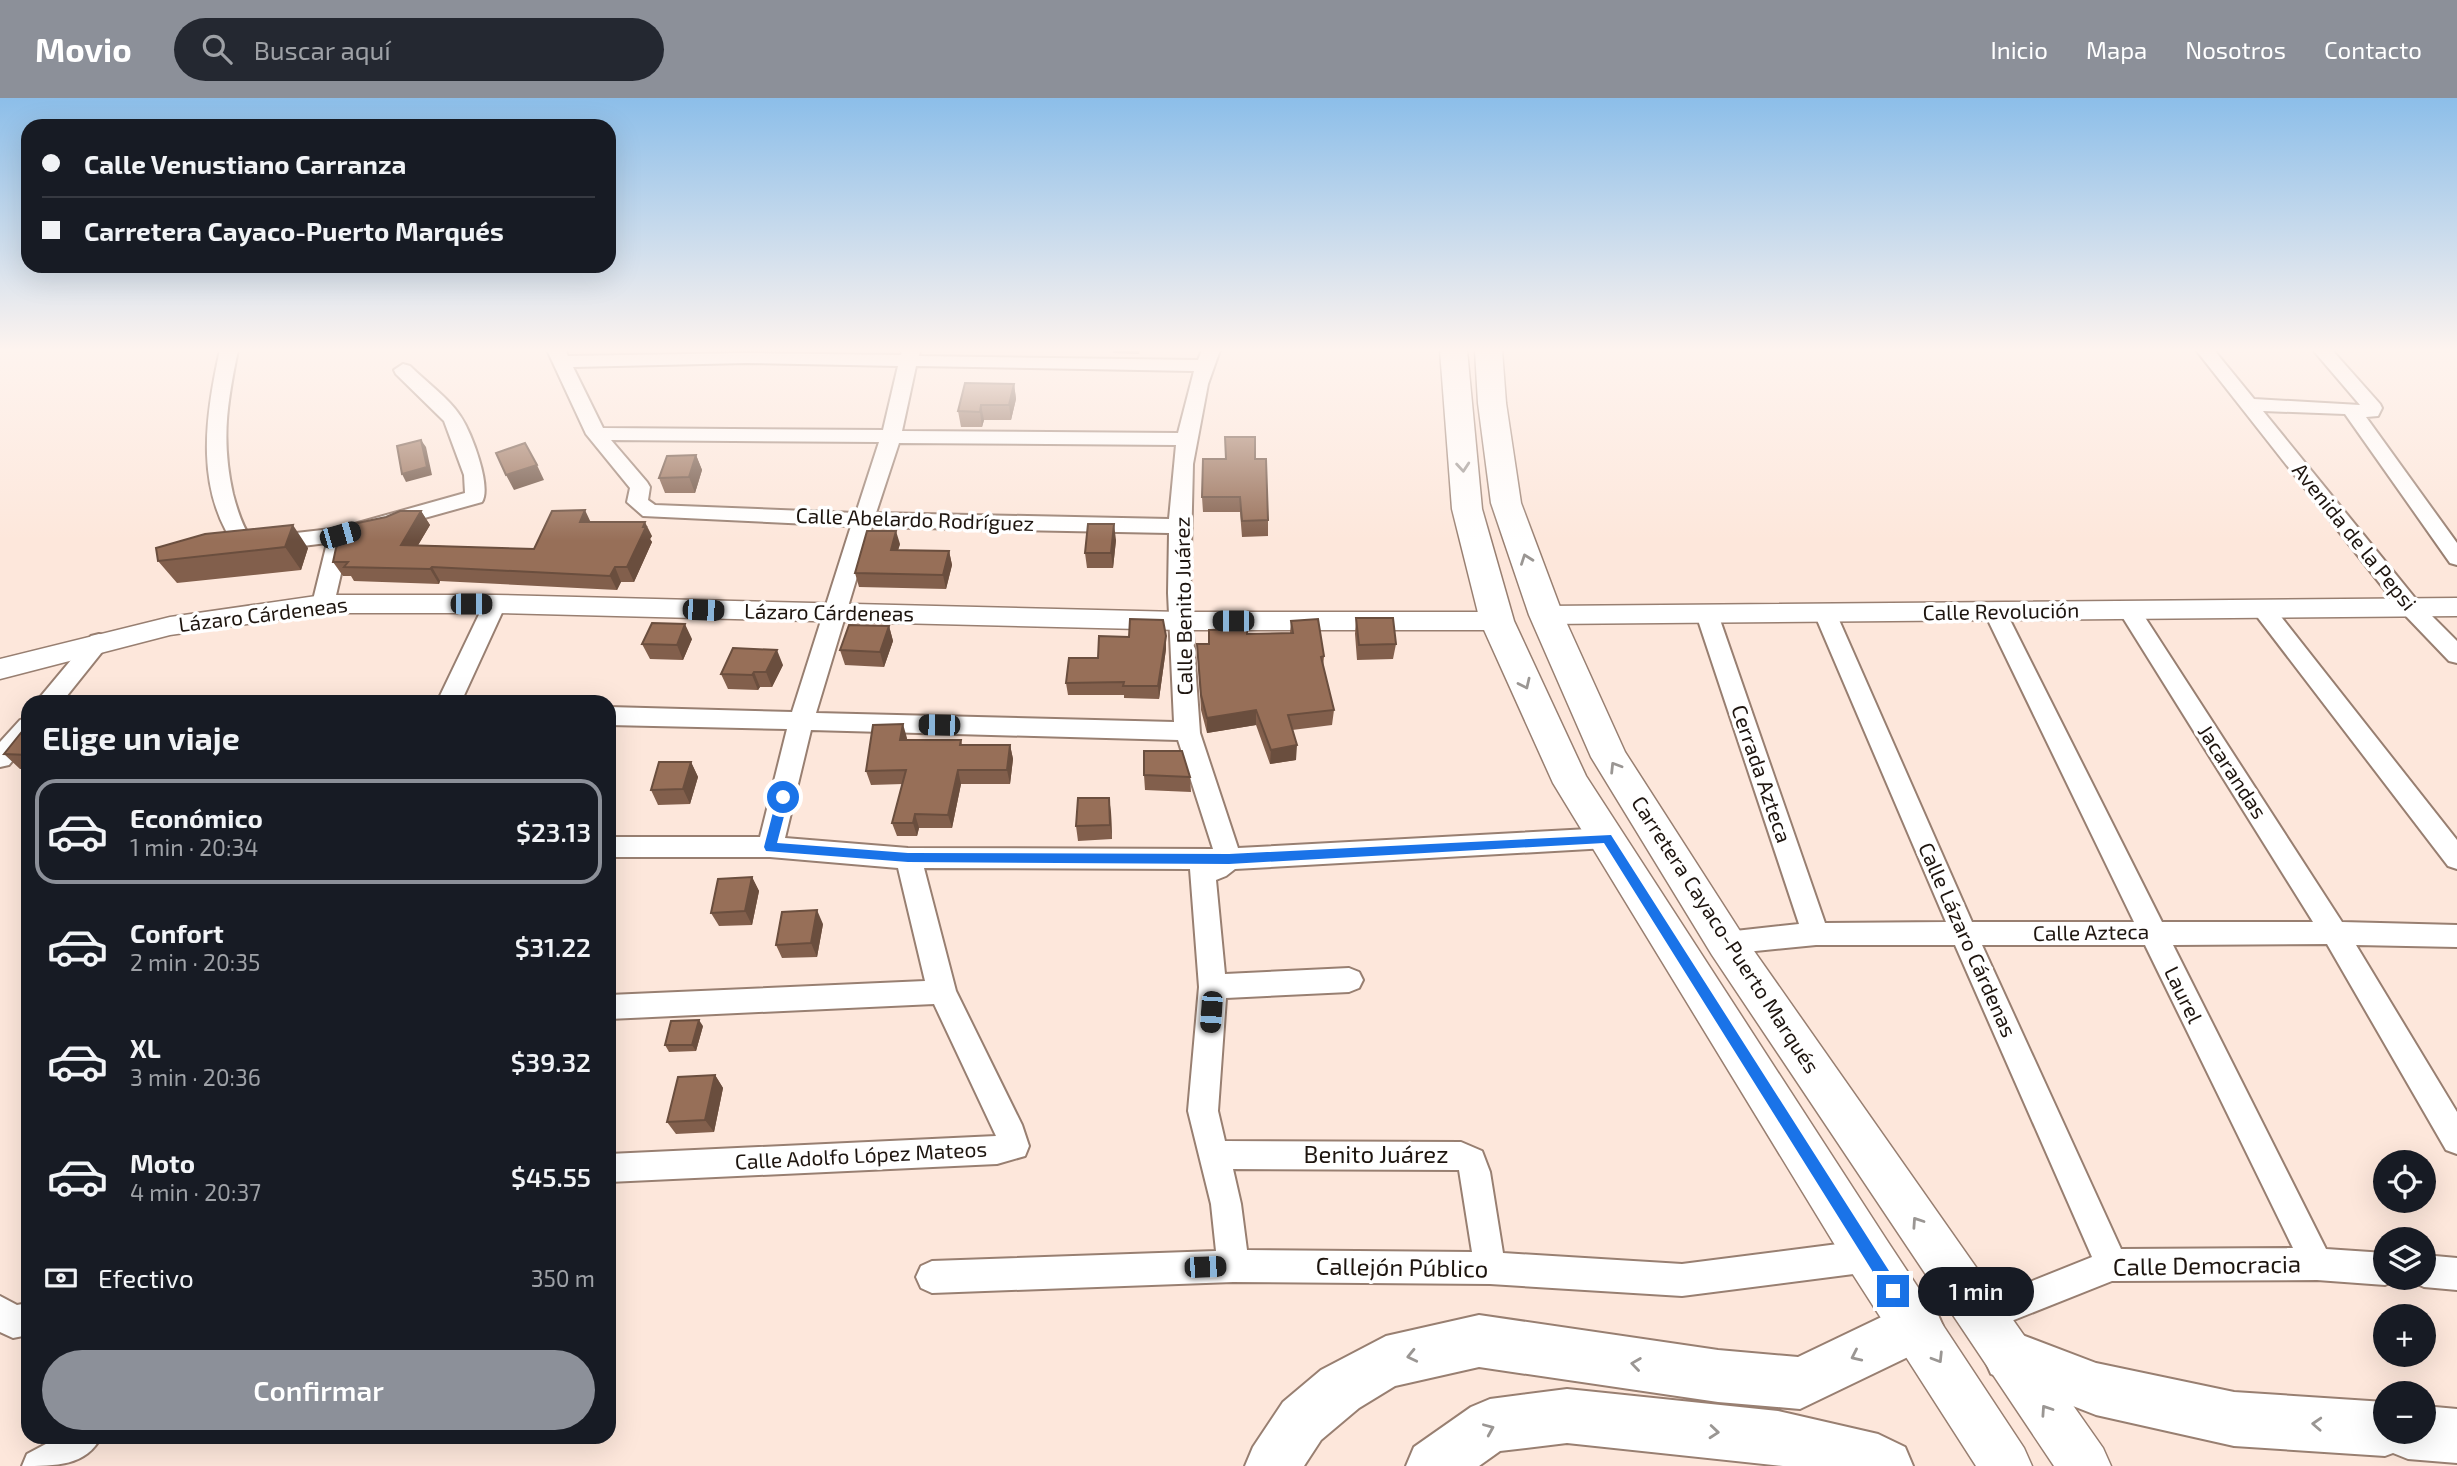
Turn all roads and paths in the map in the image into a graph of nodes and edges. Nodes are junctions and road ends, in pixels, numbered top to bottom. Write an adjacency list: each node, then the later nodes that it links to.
1 (219, 414): 15 (street)
2 (448, 414): 15 (street)
3 (587, 414): 10 (street)
4 (896, 414): 11 (street)
5 (1194, 414): 12 (street, Calle Benito Juárez)
6 (1459, 414): 29 (main road, one-way to 29)
7 (1494, 414): 27 (main road, Carretera Cayaco-Puerto Marqués, one-way to 7)
8 (2254, 414): 20 (street, Avenida de la Pepsi)
9 (2354, 414): 16 (street)
10 (597, 434): 11 (street); 13 (street, Calle Abelardo Rodríguez)
11 (891, 436): 12 (street); 13 (street)
12 (1187, 439): 14 (street, Calle Benito Juárez)
13 (864, 520): 14 (street, Calle Abelardo Rodríguez); 24 (street)
14 (1180, 526): 28 (street, Calle Benito Juárez)
15 (340, 535): 17 (street)
16 (2457, 558)
17 (323, 604): 18 (street, Lázaro Cárdeneas); 30 (street, Lázaro Cárdeneas)
18 (495, 604): 24 (street, Lázaro Cárdeneas); 34 (street)
19 (2457, 607): 20 (street, Calle Revolución)
20 (2411, 608): 21 (street, Calle Revolución); 31 (street, Avenida de la Pepsi)
21 (2263, 609): 22 (street, Calle Revolución); 45 (street)
22 (2129, 610): 23 (street, Calle Revolución); 47 (street, Jacarandas)
23 (1995, 612): 25 (street, Calle Revolución); 46 (street, Laurel)
24 (833, 613): 28 (street, Lázaro Cárdeneas); 36 (street)
25 (1825, 613): 26 (street, Calle Revolución); 49 (street, Calle Lázaro Cárdenas)
26 (1707, 614): 27 (street, Calle Revolución); 48 (street, Cerrada Azteca)
27 (1546, 615): 51 (main road, Carretera Cayaco-Puerto Marqués, one-way to 27)
28 (1180, 621): 29 (street, Lázaro Cárdeneas); 37 (street, Calle Benito Juárez)
29 (1497, 621): 40 (main road, one-way to 40)
30 (99, 642): 32 (street, Lázaro Cárdeneas); 33 (street)
31 (2457, 654)
32 (0, 670)
33 (54, 695)
34 (452, 695)
35 (616, 716): 36 (street)
36 (801, 722): 37 (street); 42 (street)
37 (1188, 731): 44 (street, Calle Benito Juárez)
38 (21, 734): 39 (street)
39 (0, 758)
40 (1607, 838): 44 (street); 59 (main road)
41 (616, 847): 42 (street)
42 (770, 847): 43 (street)
43 (908, 858): 44 (street); 54 (street, Calle Adolfo López Mateos)
44 (1229, 859): 53 (street)
45 (2457, 859)
46 (2152, 933): 47 (street, Calle Azteca); 49 (street, Calle Azteca); 60 (street, Laurel)
47 (2335, 933): 50 (street, Calle Azteca); 56 (street, Jacarandas)
48 (1816, 934): 49 (street, Calle Azteca); 51 (street, Calle Azteca)
49 (1964, 934): 61 (street, Calle Lázaro Cárdenas)
50 (2457, 936)
51 (1726, 943): 71 (main road, Carretera Cayaco-Puerto Marqués, one-way to 51)
52 (1349, 980): 53 (street)
53 (1213, 987): 57 (street)
54 (942, 992): 55 (street); 58 (street, Calle Adolfo López Mateos)
55 (616, 1007)
56 (2457, 1140)
57 (1212, 1154): 62 (street); 63 (street, Benito Juárez)
58 (616, 1168)
59 (1869, 1256): 63 (street, Callejón Público); 70 (main road)
60 (2317, 1264): 61 (street, Calle Democracia); 64 (street, Calle Democracia)
61 (2112, 1265): 71 (street, Calle Democracia)
62 (1233, 1266): 63 (street, Callejón Público); 67 (street, Callejón Público)
63 (1490, 1268)
64 (2373, 1268)
65 (2436, 1272): 66 (street)
66 (2457, 1274)
67 (932, 1277)
68 (0, 1312): 69 (street)
69 (21, 1320)
70 (1917, 1326): 77 (highway, one-way to 77); 80 (main road, one-way to 80)
71 (1995, 1336): 72 (highway, one-way to 71); 81 (main road, Carretera Cayaco-Puerto Marqués, one-way to 71)
72 (2373, 1428)
73 (2436, 1434): 74 (highway)
74 (2457, 1436)
75 (76, 1444): 76 (street)
76 (39, 1466)
77 (1272, 1466)
78 (1433, 1466): 79 (highway, one-way to 79)
79 (1886, 1466)
80 (2006, 1466)
81 (2085, 1466)

